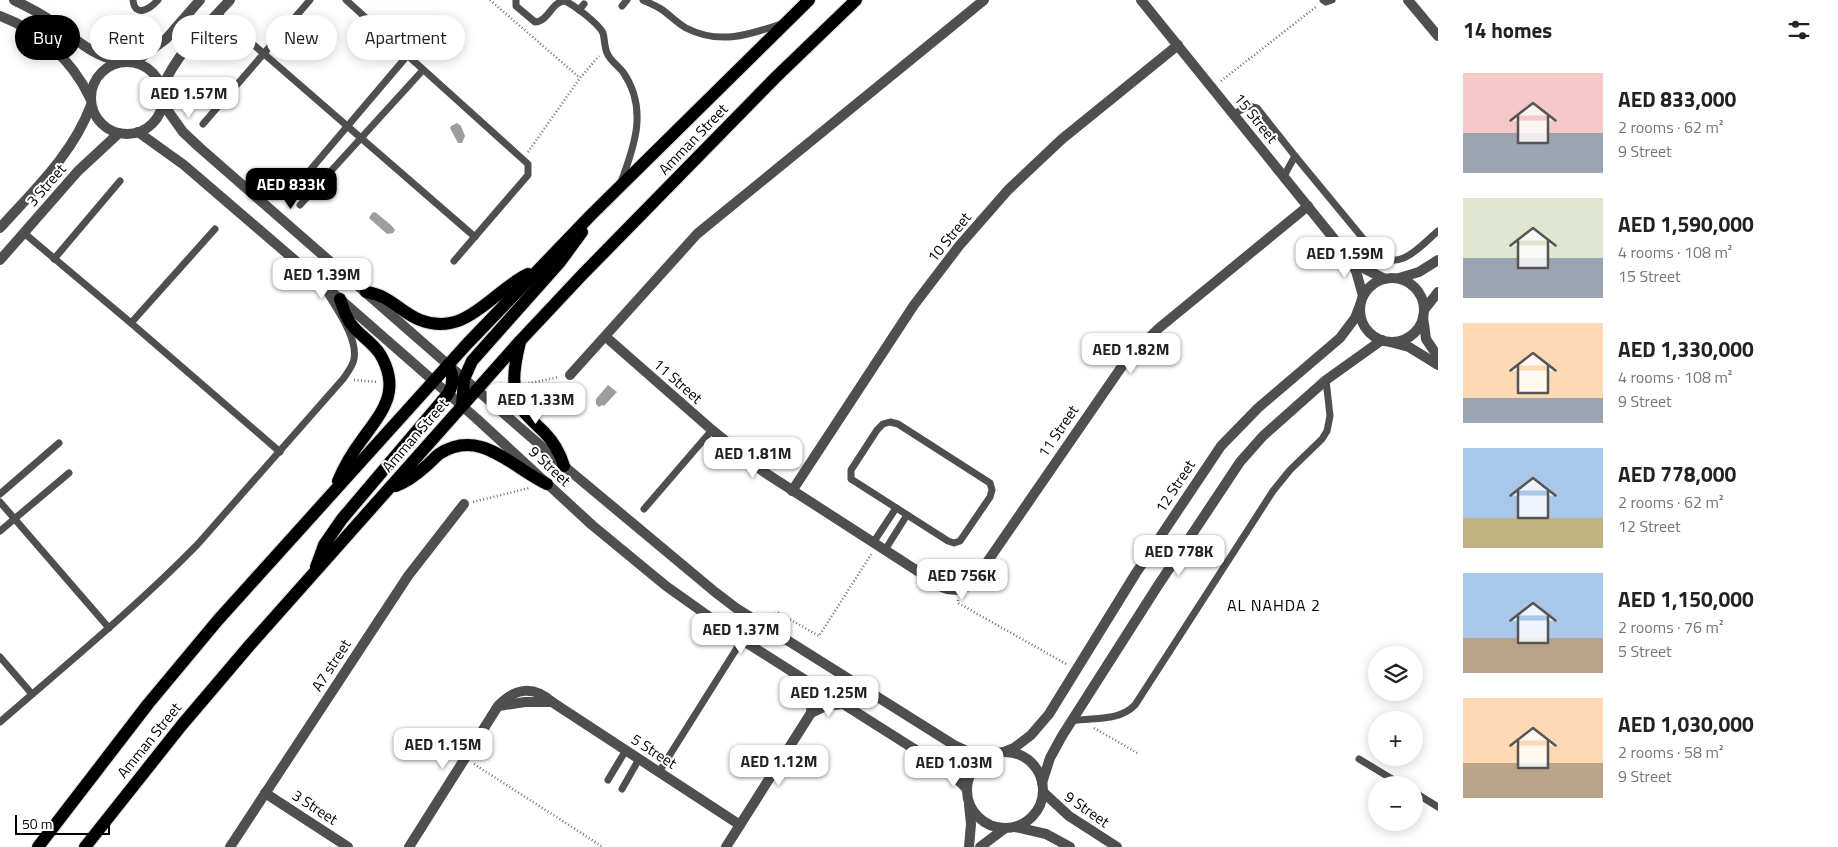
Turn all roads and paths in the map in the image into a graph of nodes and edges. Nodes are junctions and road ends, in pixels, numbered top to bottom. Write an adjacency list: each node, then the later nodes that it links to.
1 (14, 0): 30 (street)
2 (133, 0): 3 (lane)
3 (158, 0)
4 (200, 0): 31 (street)
5 (230, 0): 20 (street)
6 (310, 0): 27 (lane)
7 (346, 0): 21 (lane)
8 (490, 0): 33 (path)
9 (516, 0): 26 (lane)
10 (627, 0): 19 (lane)
11 (644, 0): 23 (lane)
12 (809, 0): 23 (main road, Amman Street)
13 (856, 0): 74 (main road, Amman Street)
14 (984, 0): 73 (street)
15 (1141, 0): 25 (street, 15 Street)
16 (1332, 0): 18 (lane)
17 (1408, 0): 24 (street)
18 (1321, 1): 35 (path)
19 (622, 6)
20 (218, 14): 27 (lane); 34 (street)
21 (363, 15)
22 (0, 16): 36 (street)
23 (784, 23): 48 (main road, Amman Street)
24 (1438, 36)
25 (1178, 45): 35 (street, 15 Street); 96 (street, 10 Street)
26 (606, 49): 33 (path); 48 (lane)
27 (264, 54): 39 (lane); 40 (lane)
28 (405, 60): 40 (lane)
29 (412, 60): 32 (lane)
30 (122, 62): 31 (street); 36 (street)
31 (135, 62): 34 (street)
32 (423, 70): 43 (lane); 45 (lane)
33 (580, 78): 45 (path)
34 (162, 88): 37 (street)
35 (1212, 88): 38 (street, 15 Street)
36 (91, 102): 42 (street); 53 (street, 3 Street)
37 (163, 104): 41 (street); 67 (street, 9 Street)
38 (1234, 114): 44 (lane); 46 (street, 15 Street)
39 (203, 124)
40 (347, 126): 43 (lane); 49 (lane)
41 (138, 132): 42 (street); 66 (street, 9 Street)
42 (119, 133): 56 (street, 3 Street)
43 (361, 138): 50 (lane); 57 (lane)
44 (1295, 156): 46 (lane); 55 (lane)
45 (523, 159): 57 (lane)
46 (1284, 176): 51 (street, 15 Street)
47 (120, 181): 59 (lane)
48 (619, 186): 52 (main road, Amman Street)
49 (289, 195)
50 (300, 205)
51 (1308, 206): 58 (street, 15 Street); 107 (street, 11 Street)
52 (591, 215): 63 (main road, Amman Street); 81 (main road)
53 (0, 228)
54 (215, 229): 72 (lane)
55 (1438, 231)
56 (24, 233): 59 (lane); 60 (street, 3 Street)
57 (475, 237): 62 (lane)
58 (1347, 255): 65 (street, 15 Street); 70 (street, 15 Street)
59 (54, 259): 72 (lane)
60 (0, 260)
61 (1438, 260): 64 (street)
62 (454, 261)
63 (537, 270): 67 (main road); 77 (main road, Amman Street)
64 (1397, 278): 65 (street); 71 (street)
65 (1384, 279): 70 (street)
66 (321, 283): 69 (street, 9 Street); 80 (lane)
67 (366, 292): 77 (street, 9 Street)
68 (1438, 292): 71 (street)
69 (340, 299): 83 (main road); 84 (street, 9 Street)
70 (1362, 301): 75 (street); 115 (street, 12 Street)
71 (1424, 313): 75 (street); 76 (street)
72 (131, 323): 91 (lane)
73 (606, 338): 79 (street); 89 (street, 11 Street)
74 (520, 341): 85 (main road); 86 (main road, Amman Street)
75 (1386, 341): 78 (street); 82 (street)
76 (1438, 357)
77 (448, 365): 81 (street, 9 Street); 84 (main road, Amman Street); 87 (main road)
78 (1438, 366)
79 (570, 375): 85 (path)
80 (342, 379): 83 (path); 91 (lane)
81 (464, 379): 86 (street, 9 Street); 88 (main road)
82 (1326, 380): 120 (street); 120 (lane)
83 (389, 382): 97 (main road)
84 (434, 382): 87 (street, 9 Street); 97 (main road, Amman Street)
85 (514, 386): 92 (main road)
86 (476, 390): 88 (main road, Amman Street); 92 (street, 9 Street)
87 (448, 394): 88 (street, 9 Street); 108 (main road)
88 (462, 406): 94 (street, 9 Street); 95 (main road, Amman Street)
89 (712, 430): 96 (street, 11 Street); 102 (lane)
90 (59, 443): 98 (lane)
91 (280, 452): 111 (lane)
92 (564, 466): 112 (street, 9 Street)
93 (69, 473): 104 (lane)
94 (547, 484): 95 (main road); 100 (path); 113 (street, 9 Street)
95 (389, 489): 108 (main road, Amman Street)
96 (792, 491): 106 (street, 11 Street)
97 (333, 492): 141 (main road, Amman Street)
98 (0, 494)
99 (0, 502): 104 (lane)
100 (464, 504): 135 (street, A7 street)
101 (896, 508): 103 (lane); 103 (lane); 106 (lane)
102 (644, 509)
103 (907, 515): 106 (lane)
104 (14, 519): 105 (lane); 111 (lane)
105 (0, 531)
106 (878, 546): 109 (street, 11 Street); 112 (path)
107 (983, 568): 109 (street, 11 Street); 110 (street, 11 Street)
108 (314, 574): 142 (main road, Amman Street)
109 (930, 579): 110 (street, 11 Street)
110 (956, 590): 115 (path)
111 (109, 628): 117 (lane)
112 (767, 628): 125 (street, 9 Street)
113 (742, 640): 116 (street, 9 Street); 129 (lane)
114 (0, 657): 117 (lane)
115 (1076, 669): 123 (street, 12 Street)
116 (809, 684): 118 (street, 9 Street); 119 (street)
117 (32, 694): 121 (lane)
118 (842, 704): 119 (street); 133 (street, 9 Street)
119 (811, 713): 139 (street)
120 (1076, 721): 124 (path); 132 (street)
121 (0, 722)
122 (626, 750): 126 (street, 5 Street); 127 (street, 5 Street); 131 (lane)
123 (1004, 752): 125 (street); 132 (street)
124 (1138, 754)
125 (988, 756): 133 (street)
126 (466, 758): 145 (street, 5 Street); 146 (path)
127 (639, 759): 129 (street, 5 Street); 134 (lane)
128 (1360, 759): 130 (lane)
129 (659, 772): 139 (street, 5 Street)
130 (1387, 776)
131 (608, 780)
132 (1043, 787): 140 (street); 151 (street, 9 Street)
133 (966, 788): 137 (street)
134 (622, 789)
135 (265, 793): 143 (street, A7 street); 144 (street, 3 Street)
136 (1423, 798): 138 (lane)
137 (969, 805): 140 (street); 148 (street)
138 (1438, 807)
139 (740, 825): 147 (street)
140 (1009, 828): 149 (street); 150 (street)
141 (38, 847)
142 (85, 847)
143 (230, 847)
144 (348, 847)
145 (409, 847)
146 (603, 847)
147 (726, 847)
148 (969, 847)
149 (980, 847)
150 (1070, 847)
151 (1117, 847)

